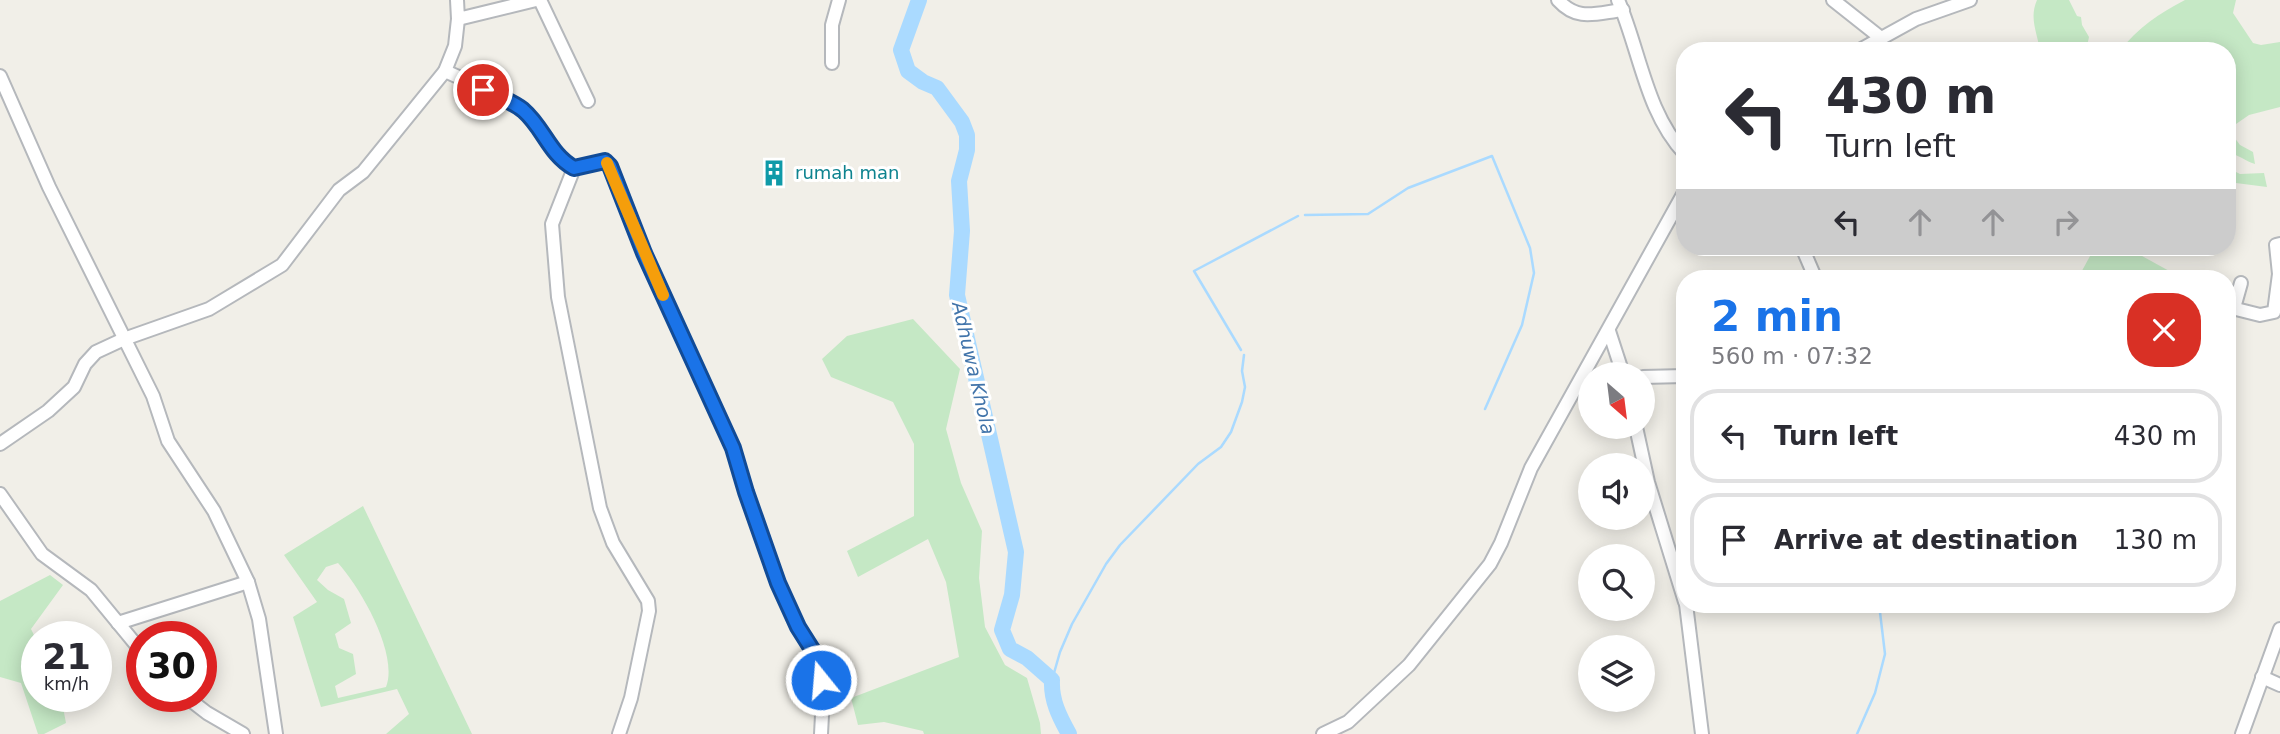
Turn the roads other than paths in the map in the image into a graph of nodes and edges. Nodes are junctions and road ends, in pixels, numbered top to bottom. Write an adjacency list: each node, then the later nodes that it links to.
1 (457, 0): 8 (street)
2 (538, 0): 8 (street); 14 (street)
3 (839, 0): 11 (street)
4 (1558, 0): 7 (street)
5 (1833, 0): 9 (street)
6 (1970, 0): 9 (street)
7 (1621, 5): 15 (street)
8 (458, 19): 12 (street)
9 (1881, 38): 10 (street)
10 (1874, 42)
11 (832, 63)
12 (445, 71): 16 (street); 23 (street)
13 (0, 76): 23 (street)
14 (588, 101)
15 (1676, 143)
16 (574, 168): 41 (street); 42 (street)
17 (1676, 208): 22 (street)
18 (2280, 244): 21 (street)
19 (2241, 283): 20 (street)
20 (2236, 295)
21 (2236, 308)
22 (1609, 331): 24 (street); 43 (street)
23 (124, 339): 28 (street); 31 (street)
24 (1619, 362)
25 (1676, 376): 26 (street)
26 (1656, 377)
27 (1639, 439): 30 (street)
28 (0, 444)
29 (0, 494): 33 (street)
30 (1676, 571)
31 (248, 582): 33 (street); 40 (street)
32 (1687, 613): 44 (street)
33 (118, 622): 34 (street)
34 (126, 632)
35 (2279, 633): 36 (street)
36 (2262, 677): 37 (street); 45 (street)
37 (2280, 685)
38 (205, 712): 39 (street)
39 (243, 734)
40 (276, 734)
41 (619, 734)
42 (821, 734)
43 (1323, 734)
44 (1702, 734)
45 (2242, 734)

